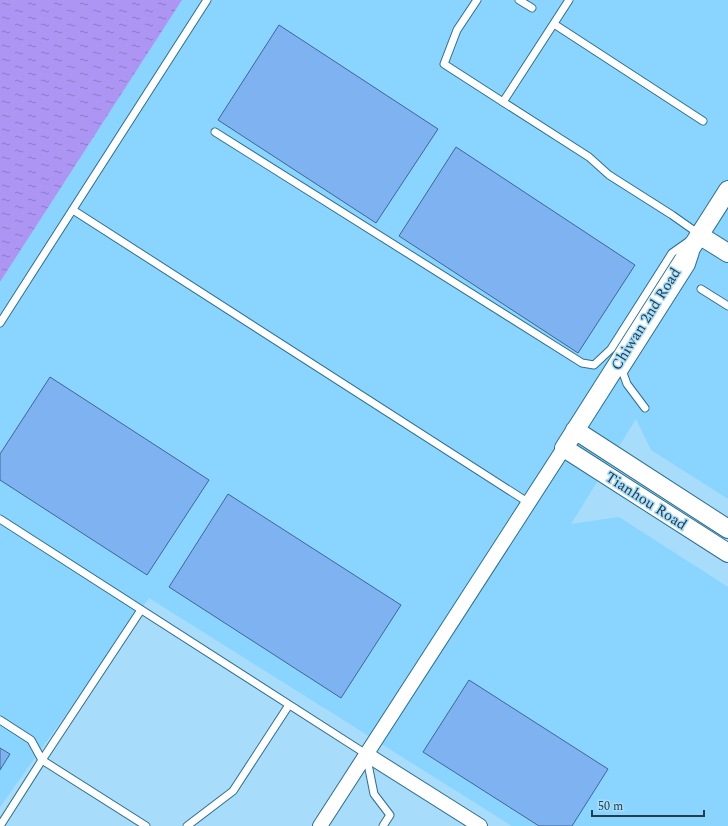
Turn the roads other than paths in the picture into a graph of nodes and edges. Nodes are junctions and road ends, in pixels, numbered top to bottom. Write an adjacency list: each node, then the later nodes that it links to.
1 (207, 0): 11 (lane)
2 (477, 0): 7 (lane)
3 (519, 0): 5 (lane)
4 (569, 0): 6 (lane)
5 (532, 8)
6 (554, 24): 7 (lane); 8 (lane)
7 (503, 102): 12 (lane)
8 (703, 121)
9 (215, 132): 12 (lane)
10 (728, 190): 12 (street, Chiwan 2nd Road)
11 (73, 210): 16 (lane); 20 (lane)
12 (699, 235): 13 (street); 17 (lane); 18 (street, Chiwan 2nd Road)
13 (728, 253)
14 (701, 288): 15 (lane)
15 (728, 306)
16 (0, 323)
17 (645, 408)
18 (575, 430): 19 (street, Chiwan 2nd Road); 22 (street, Tianhou Road)
19 (564, 448): 20 (street); 23 (street, Tianhou Road)
20 (529, 503): 27 (street)
21 (0, 519): 24 (lane)
22 (728, 529)
23 (728, 553)
24 (141, 610): 25 (lane); 28 (lane)
25 (289, 705): 27 (lane); 31 (lane)
26 (0, 720): 28 (lane)
27 (366, 754): 32 (street); 33 (lane); 34 (street)
28 (42, 760): 29 (lane); 30 (lane)
29 (0, 826)
30 (146, 826)
31 (187, 826)
32 (320, 826)
33 (383, 826)
34 (480, 826)

